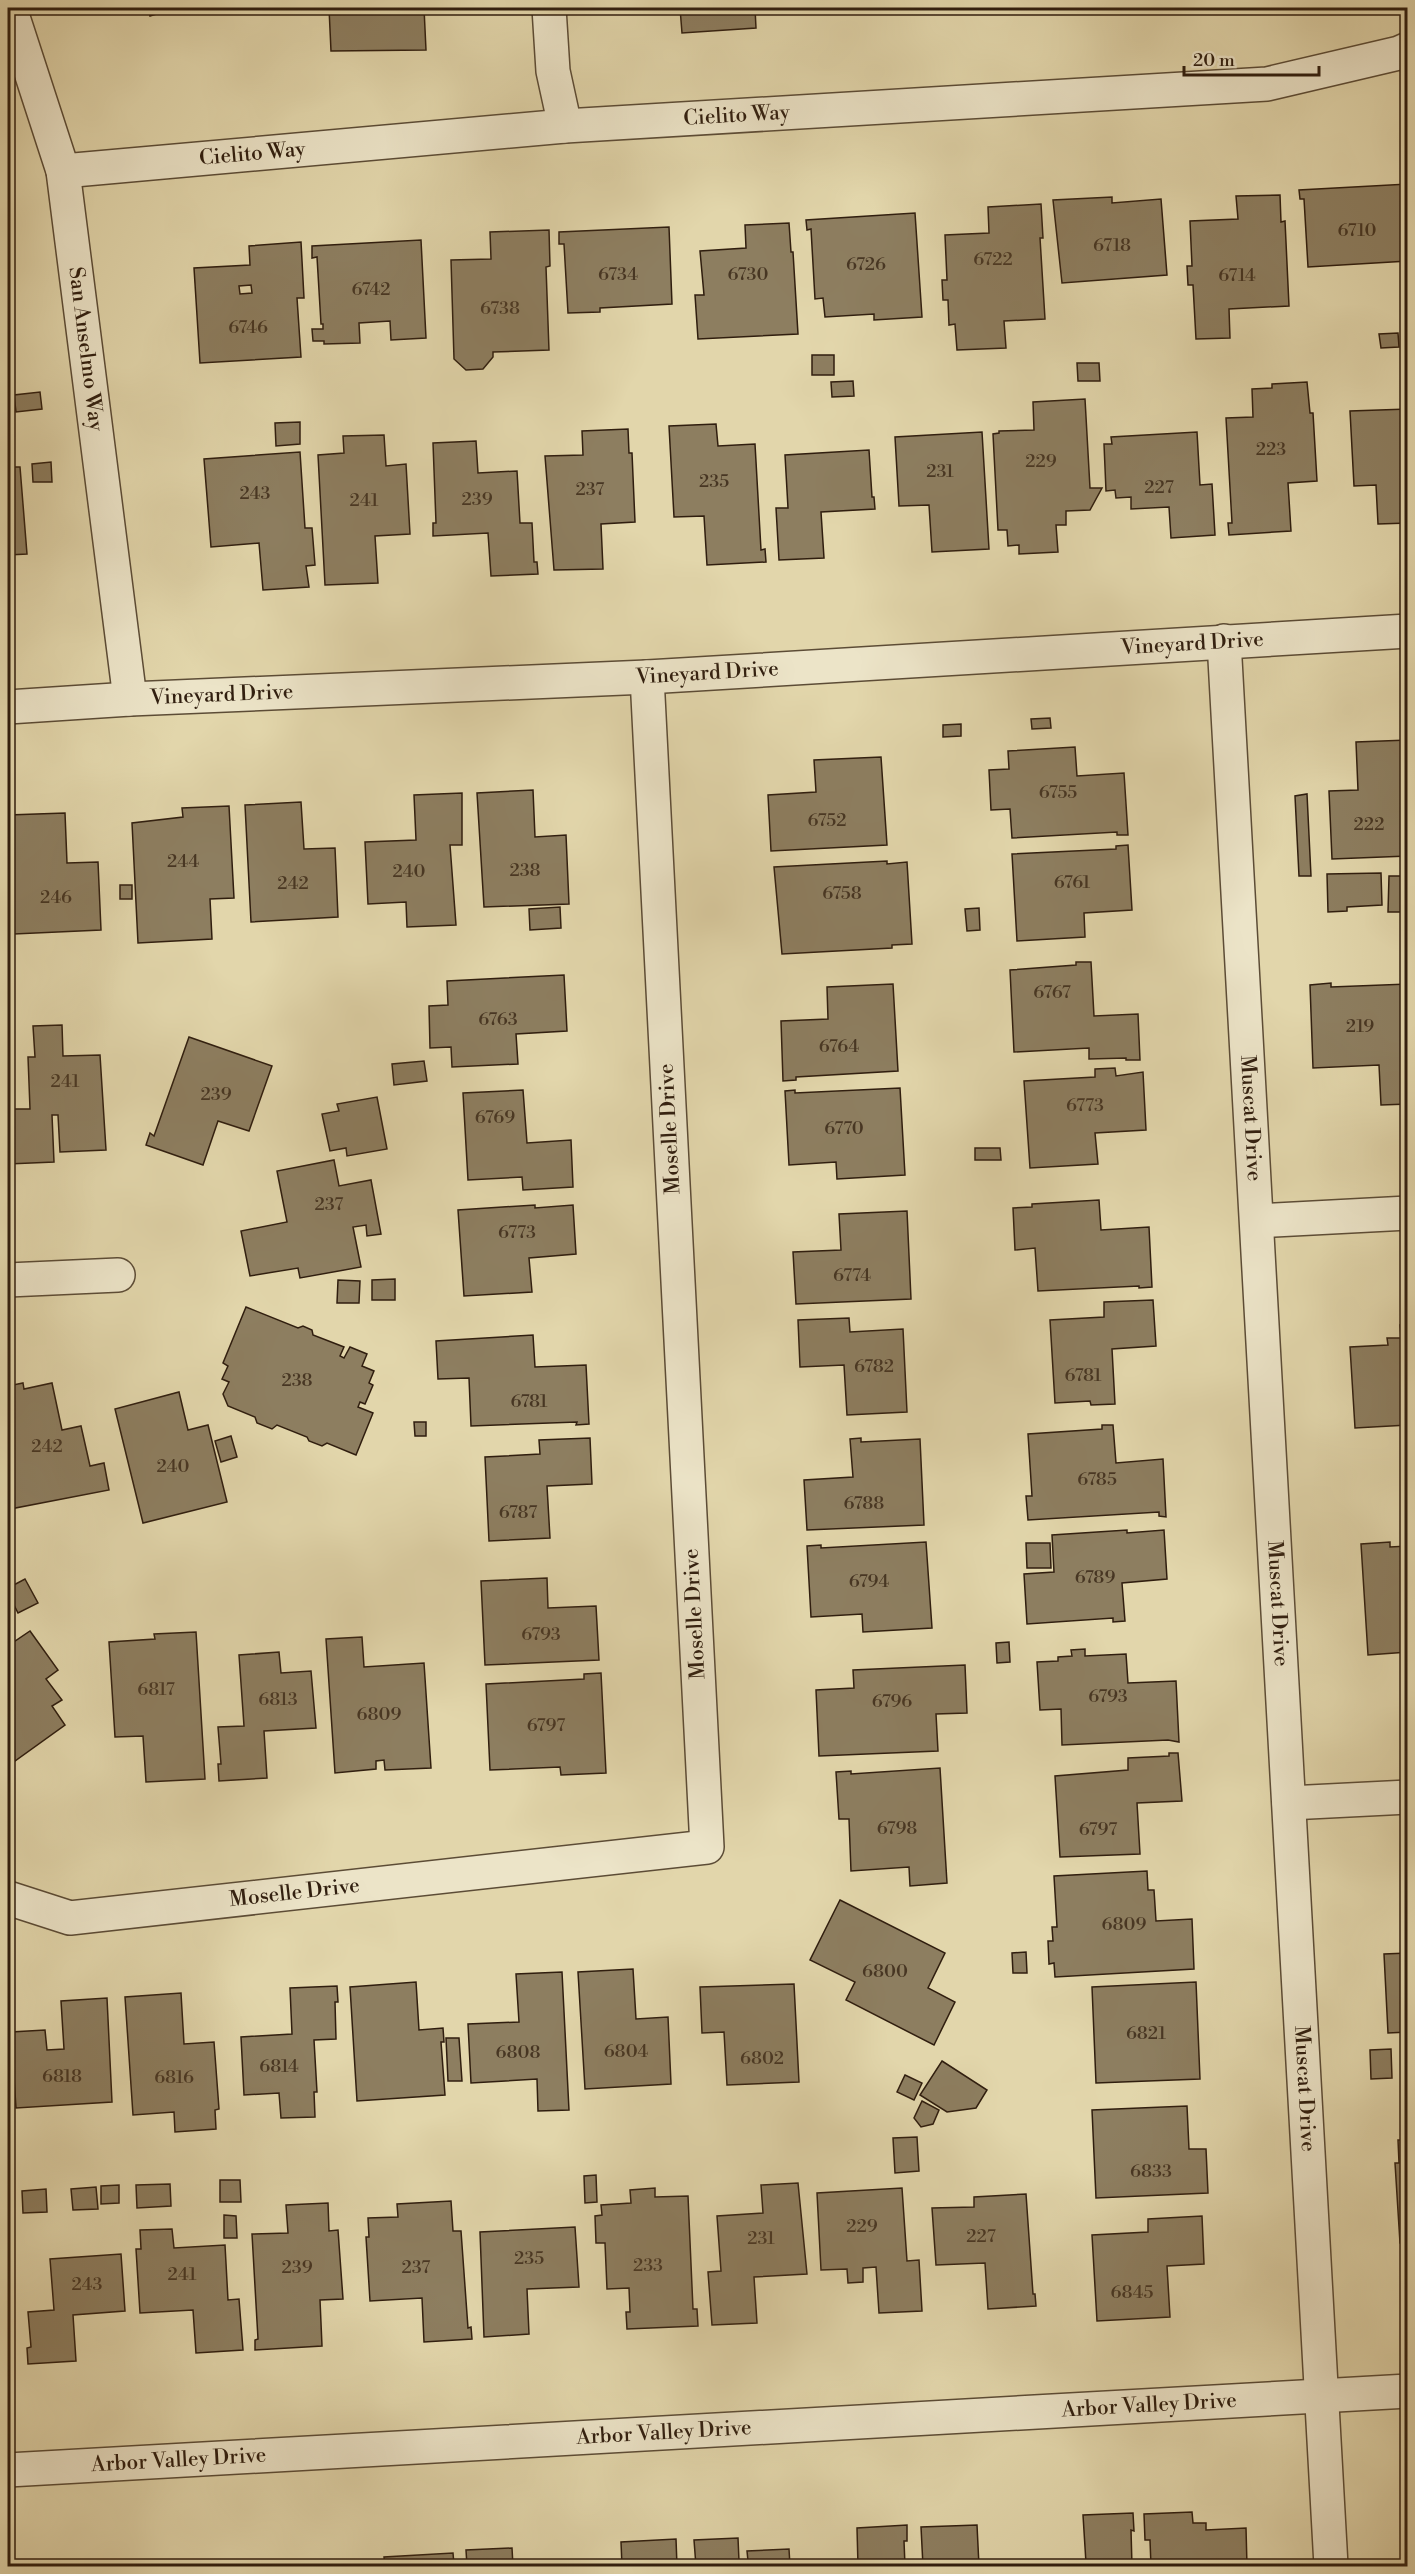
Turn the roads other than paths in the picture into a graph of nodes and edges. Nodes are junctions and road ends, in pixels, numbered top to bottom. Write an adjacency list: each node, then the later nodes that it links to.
1 (10, 8): 5 (street, San Anselmo Way)
2 (549, 8): 4 (street)
3 (1407, 49): 4 (street, Cielito Way)
4 (565, 126): 5 (street, Cielito Way)
5 (63, 171): 9 (street, San Anselmo Way)
6 (1407, 631): 7 (street, Vineyard Drive)
7 (1224, 641): 8 (street, Vineyard Drive); 12 (street, Muscat Drive)
8 (647, 677): 9 (street, Vineyard Drive); 17 (street, Moselle Drive)
9 (130, 699): 10 (street, Vineyard Drive)
10 (8, 707)
11 (1407, 1213): 12 (street)
12 (1257, 1221): 16 (street, Muscat Drive)
13 (118, 1275): 14 (street)
14 (8, 1280)
15 (1407, 1797): 16 (street)
16 (1289, 1803): 19 (street, Muscat Drive)
17 (8, 1898)
18 (1407, 2391): 19 (street, Arbor Valley Drive)
19 (1322, 2396): 20 (street, Arbor Valley Drive); 21 (street, Muscat Drive)
20 (8, 2470)
21 (1331, 2566)

